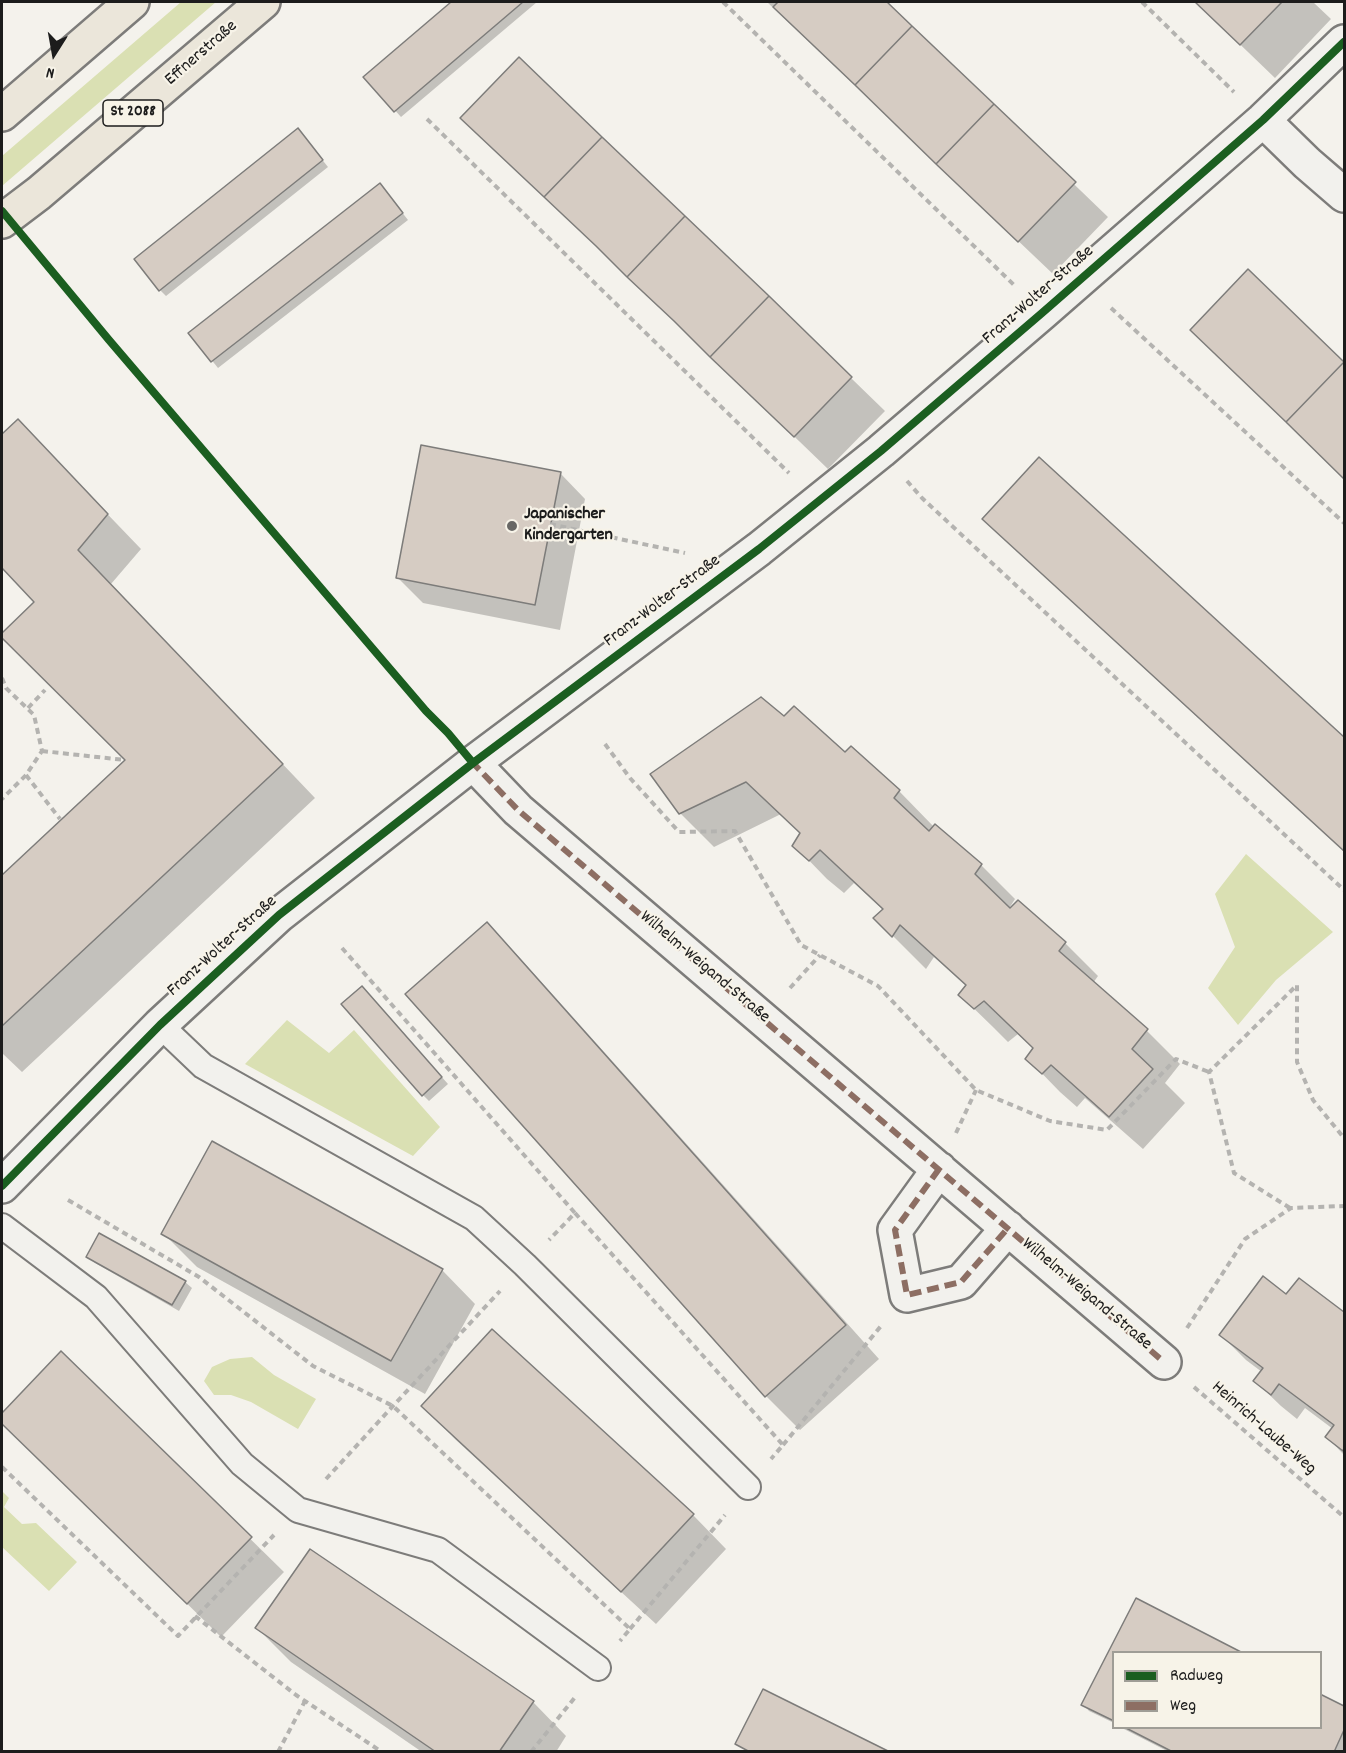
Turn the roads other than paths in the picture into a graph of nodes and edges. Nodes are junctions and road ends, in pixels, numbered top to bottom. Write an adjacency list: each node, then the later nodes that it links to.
1 (132, 2): 4 (highway)
2 (263, 2): 7 (highway, Effnerstraße / St 2088)
3 (1344, 42): 5 (street, Franz-Wolter-Straße)
4 (2, 114)
5 (1263, 120): 6 (street); 8 (street, Franz-Wolter-Straße)
6 (1344, 195)
7 (2, 221)
8 (473, 763): 9 (street, Franz-Wolter-Straße); 10 (street, Wilhelm-Weigand-Straße)
9 (160, 1024): 11 (street, Franz-Wolter-Straße); 15 (lane)
10 (939, 1169): 13 (street, Wilhelm-Weigand-Straße); 13 (street, Wilhelm-Weigand-Straße)
11 (2, 1186)
12 (2, 1226): 16 (lane)
13 (1008, 1228): 14 (street, Wilhelm-Weigand-Straße)
14 (1164, 1362)
15 (748, 1487)
16 (598, 1668)

